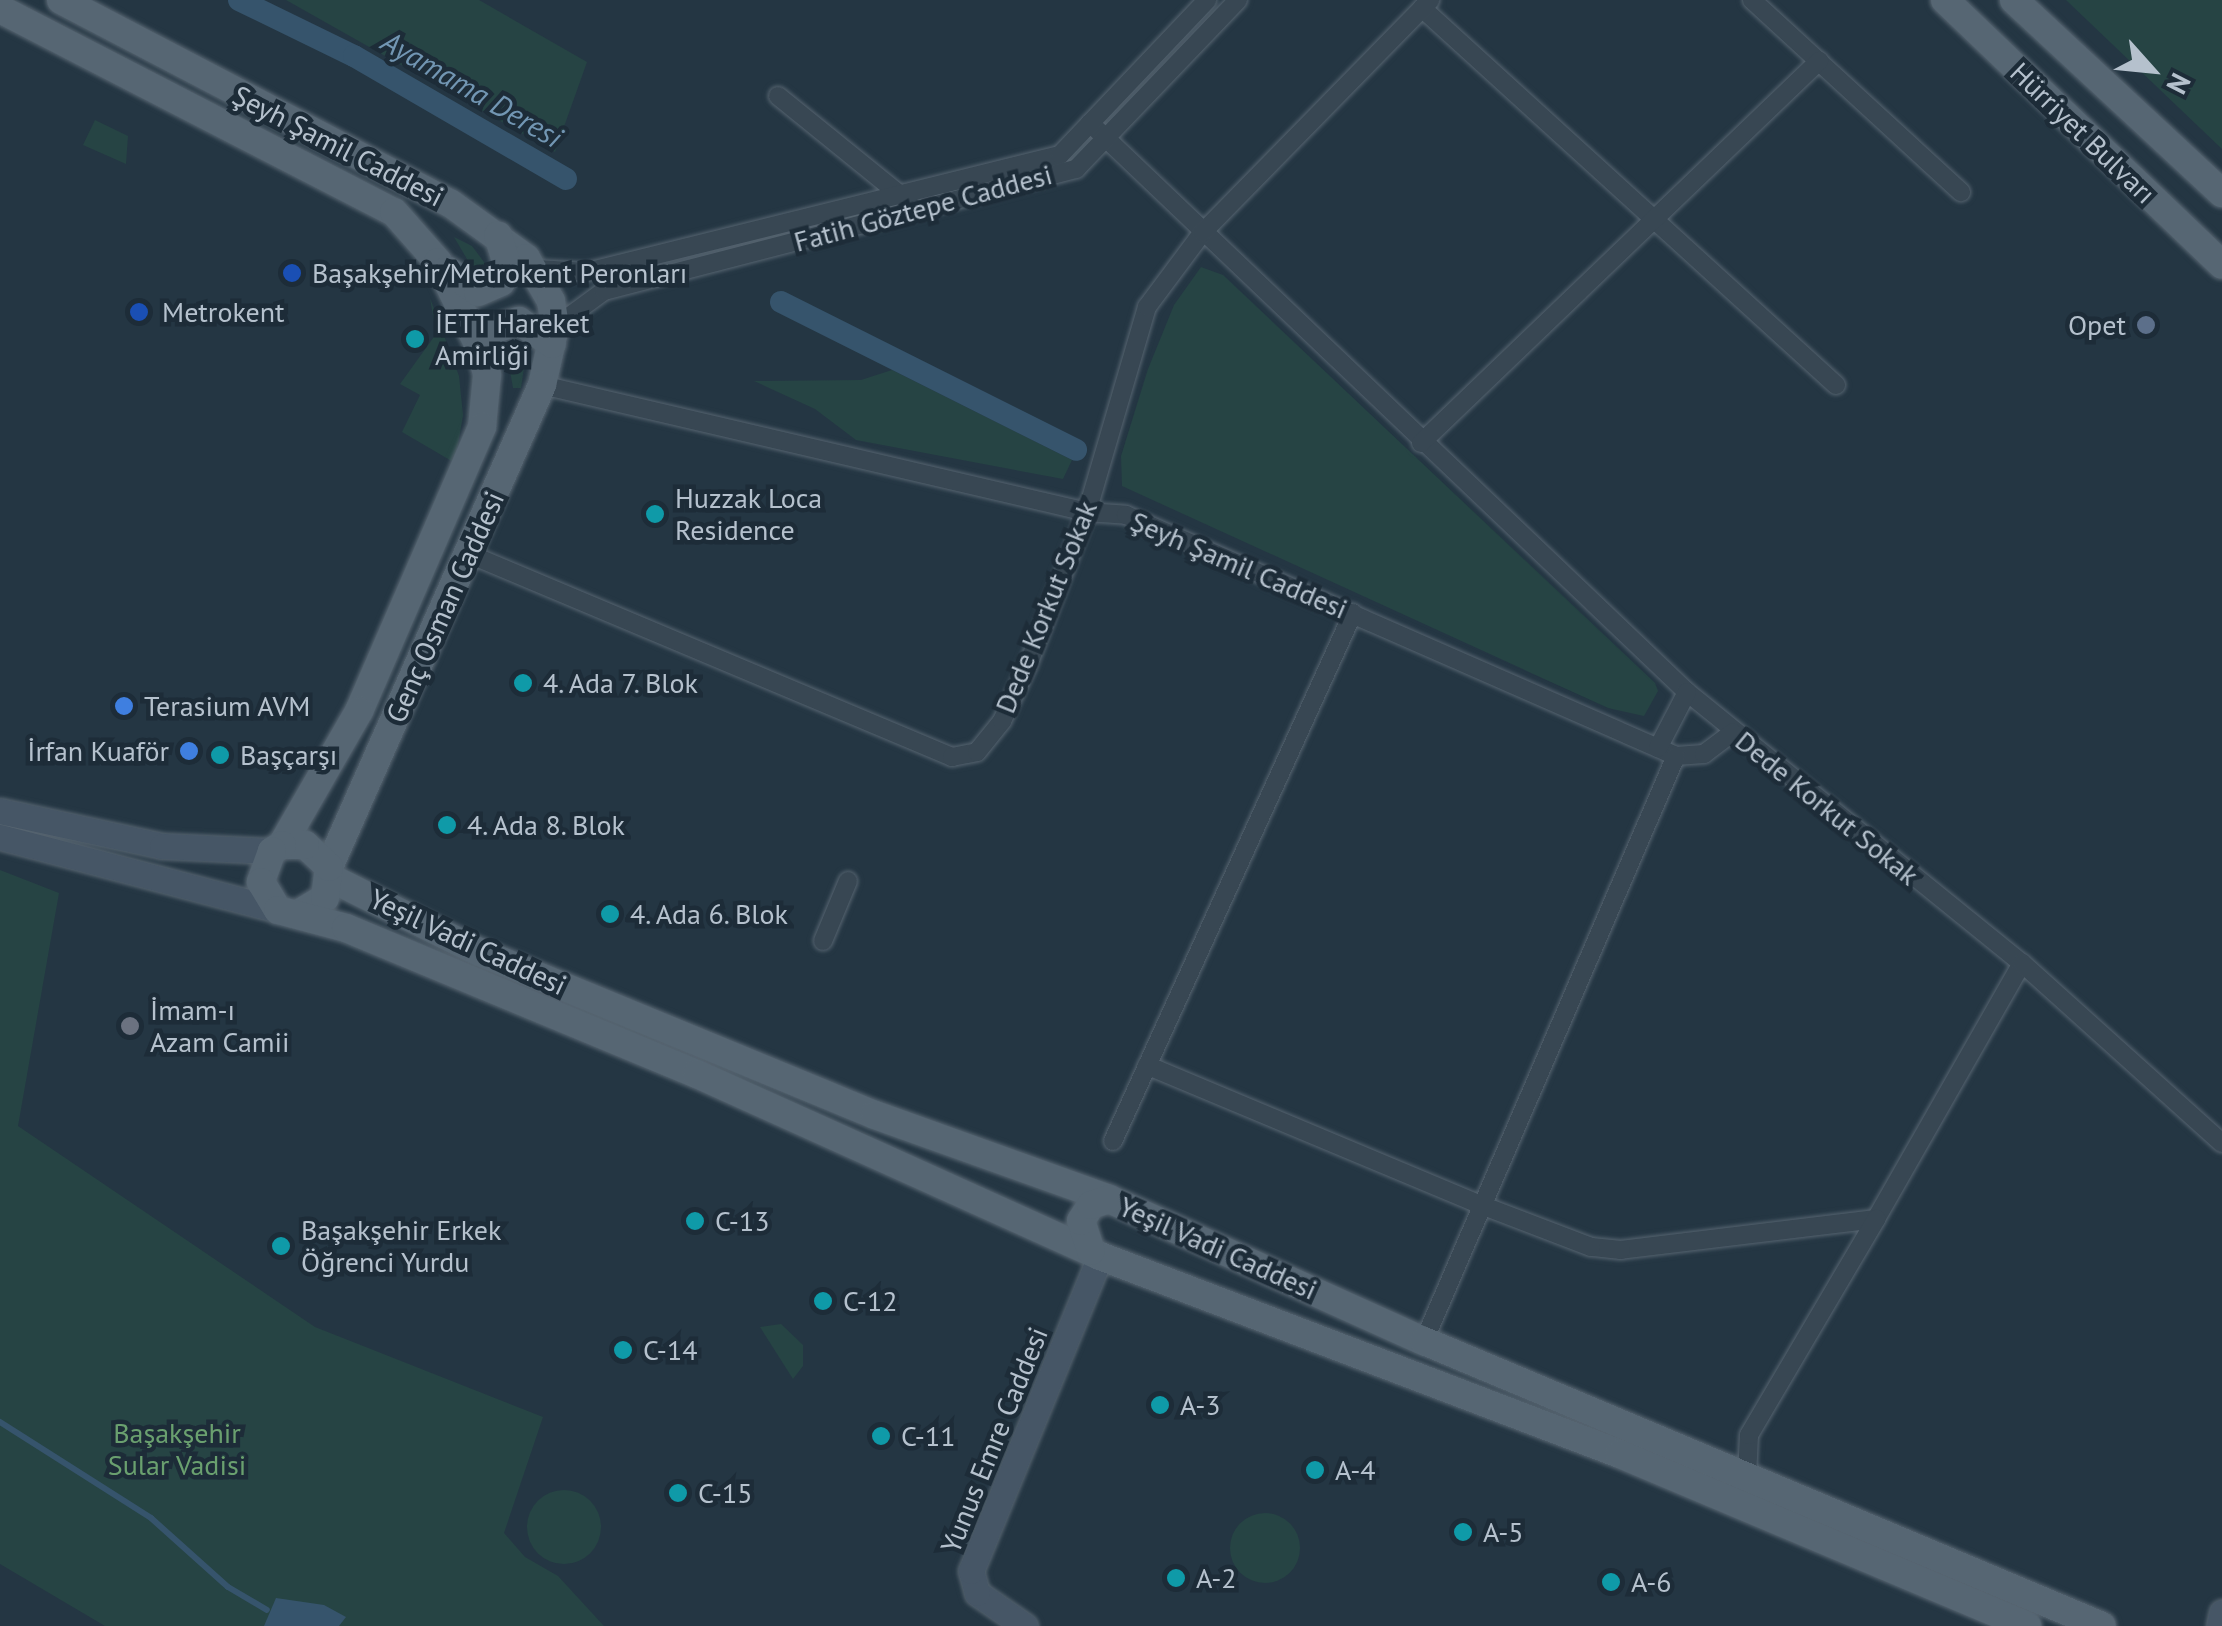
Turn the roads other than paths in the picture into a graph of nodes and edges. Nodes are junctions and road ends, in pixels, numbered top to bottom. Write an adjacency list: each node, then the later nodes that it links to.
1 (60, 0): 18 (main road, Şeyh Şamil Caddesi)
2 (1207, 0): 11 (street, Fatih Göztepe Caddesi)
3 (1238, 0): 12 (street, Fatih Göztepe Caddesi)
4 (1752, 0): 9 (street)
5 (1945, 0): 20 (main road, Hürriyet Bulvarı)
6 (2014, 0): 14 (main road, Hürriyet Bulvarı)
7 (1426, 4): 16 (street); 17 (street, Dede Korkut Sokak)
8 (0, 9): 19 (main road, Şeyh Şamil Caddesi)
9 (1818, 61): 13 (street); 16 (street)
10 (778, 96): 15 (street)
11 (1090, 123): 12 (street); 15 (street, Fatih Göztepe Caddesi)
12 (1106, 138): 15 (street, Fatih Göztepe Caddesi); 17 (street)
13 (1961, 192)
14 (2222, 193)
15 (909, 203): 21 (street, Fatih Göztepe Caddesi); 22 (street, Fatih Göztepe Caddesi)
16 (1654, 220): 25 (street); 26 (street)
17 (1204, 232): 26 (street, Dede Korkut Sokak); 27 (street, Dede Korkut Sokak)
18 (498, 235): 19 (main road); 21 (main road, Şeyh Şamil Caddesi)
19 (438, 262): 23 (main road, Şeyh Şamil Caddesi)
20 (2222, 265)
21 (536, 269): 22 (main road)
22 (553, 336): 23 (main road); 24 (main road, Genç Osman Caddesi)
23 (480, 348): 35 (main road, Genç Osman Caddesi)
24 (542, 385): 27 (street, Şeyh Şamil Caddesi); 28 (main road, Genç Osman Caddesi)
25 (1836, 385)
26 (1422, 443): 30 (street, Dede Korkut Sokak)
27 (1087, 512): 28 (street, Dede Korkut Sokak); 29 (street, Şeyh Şamil Caddesi)
28 (469, 554): 36 (main road, Genç Osman Caddesi)
29 (1352, 613): 32 (street, Şeyh Şamil Caddesi); 41 (street)
30 (1687, 692): 31 (street, Dede Korkut Sokak); 32 (street)
31 (1732, 732): 32 (street); 40 (street, Dede Korkut Sokak)
32 (1667, 752): 45 (street)
33 (0, 811): 35 (main road)
34 (0, 837): 38 (main road, Yeşil Vadi Caddesi)
35 (277, 848): 36 (main road); 38 (main road)
36 (330, 873): 38 (main road); 44 (main road, Yeşil Vadi Caddesi)
37 (848, 881): 39 (street)
38 (288, 912): 47 (main road, Yeşil Vadi Caddesi)
39 (823, 942)
40 (2022, 963): 43 (street, Dede Korkut Sokak); 46 (street)
41 (1146, 1065): 42 (street); 45 (street)
42 (1113, 1141)
43 (2222, 1143)
44 (1118, 1203): 47 (main road); 47 (main road); 48 (main road, Yeşil Vadi Caddesi)
45 (1481, 1205): 46 (street); 48 (street)
46 (1876, 1219): 49 (street)
47 (1101, 1255): 53 (main road, Yunus Emre Caddesi); 54 (main road, Yeşil Vadi Caddesi)
48 (1424, 1342): 50 (main road, Yeşil Vadi Caddesi)
49 (1750, 1435): 50 (street); 51 (street)
50 (1698, 1456): 51 (main road, Yeşil Vadi Caddesi)
51 (1747, 1476): 55 (main road, Yeşil Vadi Caddesi)
52 (2222, 1612): 56 (main road)
53 (1025, 1626)
54 (2027, 1626)
55 (2102, 1626)
56 (2219, 1626)

